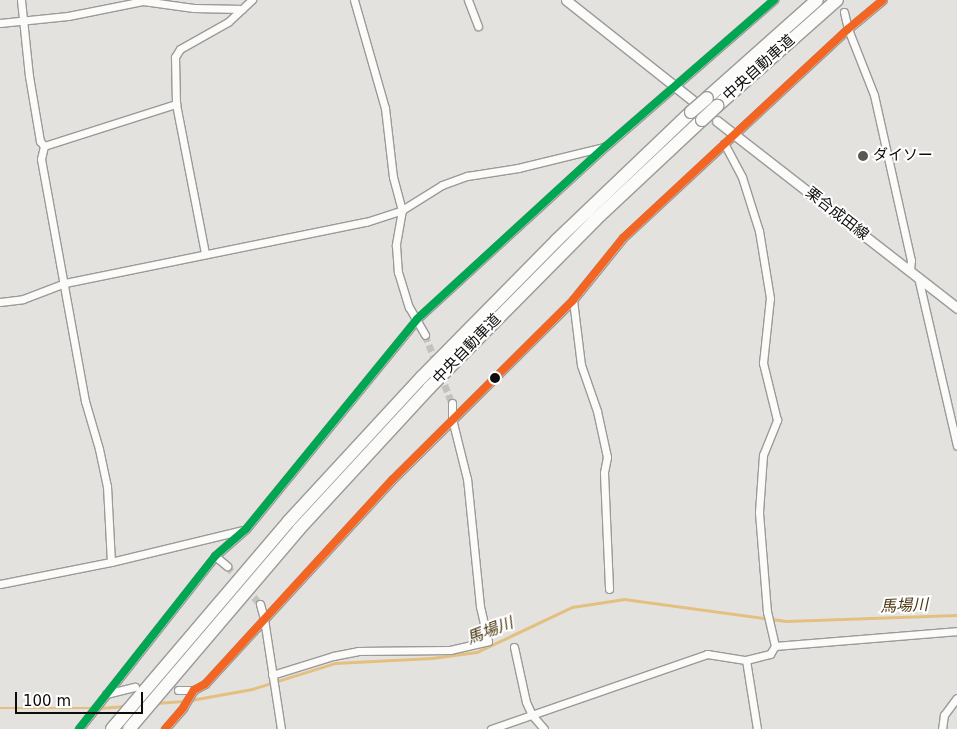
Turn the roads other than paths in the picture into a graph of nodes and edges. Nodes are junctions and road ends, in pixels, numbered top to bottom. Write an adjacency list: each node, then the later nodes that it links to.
1 (21, 0): 12 (street)
2 (252, 0): 10 (street)
3 (354, 0): 25 (street)
4 (468, 0): 14 (street)
5 (566, 0): 16 (main road)
6 (774, 0): 16 (street)
7 (816, 0): 17 (highway, 中央自動車道)
8 (837, 0): 17 (highway, 中央自動車道)
9 (883, 0): 15 (street)
10 (242, 9): 12 (street); 18 (street)
11 (844, 12): 15 (street)
12 (23, 22): 13 (street); 23 (street)
13 (0, 24)
14 (478, 26)
15 (848, 29): 21 (street); 27 (street)
16 (676, 87): 19 (main road); 24 (street)
17 (712, 102): 19 (highway, 中央自動車道, bridge); 59 (highway, 中央自動車道, bridge)
18 (176, 104): 23 (street); 26 (street)
19 (692, 106): 52 (highway, 中央自動車道)
20 (717, 121): 21 (main road, 栗合成田線)
21 (736, 134): 22 (street); 27 (main road, 栗合成田線)
22 (724, 143): 30 (street); 47 (street)
23 (44, 146): 29 (street)
24 (606, 146): 25 (street); 33 (street)
25 (402, 210): 26 (street); 33 (street)
26 (205, 253): 29 (street)
27 (910, 270): 28 (main road, 栗合成田線)
28 (917, 276): 32 (main road, 栗合成田線); 37 (street)
29 (65, 282): 31 (street); 40 (street)
30 (573, 300): 36 (street); 43 (street)
31 (0, 302)
32 (957, 308)
33 (416, 319): 34 (street); 38 (street)
34 (425, 335)
35 (452, 403): 36 (street)
36 (452, 419): 45 (street); 50 (street)
37 (957, 446)
38 (246, 529): 39 (street); 40 (street)
39 (215, 556): 41 (street); 54 (street)
40 (111, 562): 42 (street)
41 (227, 566)
42 (0, 584)
43 (608, 589)
44 (260, 604): 45 (street)
45 (264, 619): 50 (street); 53 (street)
46 (957, 631): 47 (street)
47 (775, 646): 49 (street)
48 (514, 647): 56 (street)
49 (746, 660): 56 (street); 64 (street)
50 (272, 676): 61 (street)
51 (178, 690): 53 (street)
52 (138, 691): 54 (street); 58 (highway, 中央自動車道)
53 (192, 693): 60 (street)
54 (106, 694): 57 (street)
55 (957, 698): 65 (street)
56 (532, 716): 62 (street); 63 (street)
57 (79, 729)
58 (112, 729)
59 (129, 729)
60 (165, 729)
61 (281, 729)
62 (491, 729)
63 (544, 729)
64 (757, 729)
65 (942, 729)

